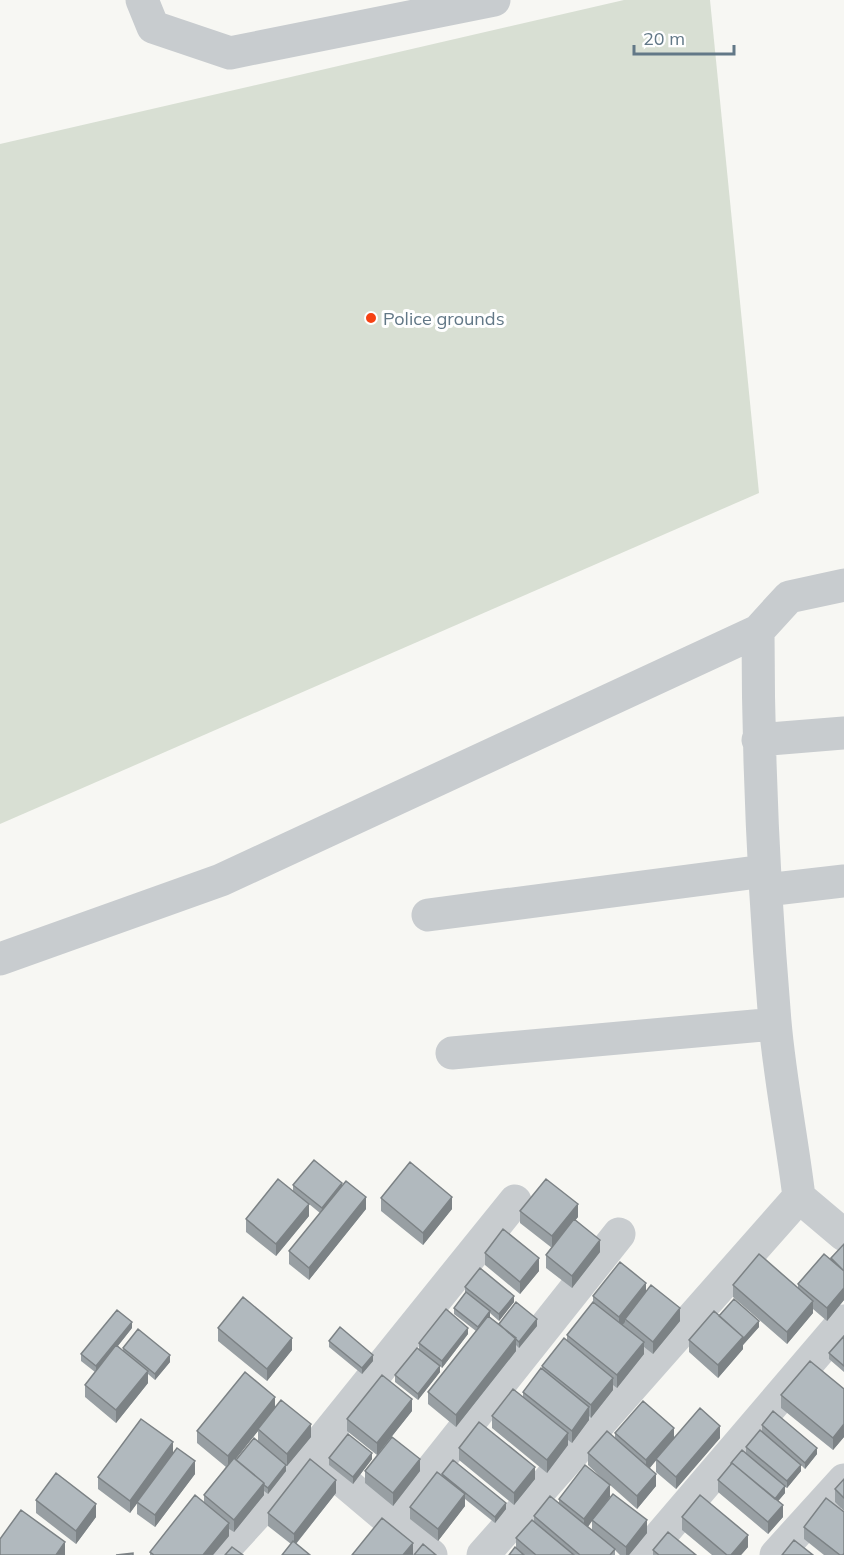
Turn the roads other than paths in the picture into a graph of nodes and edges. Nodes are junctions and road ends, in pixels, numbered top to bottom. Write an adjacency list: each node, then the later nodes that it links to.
1 (142, 0): 2 (street)
2 (494, 0)
3 (844, 585): 4 (street)
4 (758, 631): 6 (street); 10 (street)
5 (844, 733): 6 (street)
6 (758, 740): 7 (street)
7 (765, 880): 8 (street); 9 (street); 11 (street)
8 (844, 881)
9 (428, 915)
10 (0, 959)
11 (775, 1024): 12 (street); 13 (street)
12 (452, 1053)
13 (800, 1197): 16 (street); 23 (street)
14 (515, 1201): 18 (street)
15 (619, 1234): 20 (street)
16 (844, 1235)
17 (844, 1321): 24 (street)
18 (311, 1454): 20 (street); 21 (street)
19 (844, 1480): 25 (street)
20 (391, 1521): 22 (street)
21 (219, 1555)
22 (431, 1555)
23 (483, 1555)
24 (644, 1555)
25 (776, 1555)

